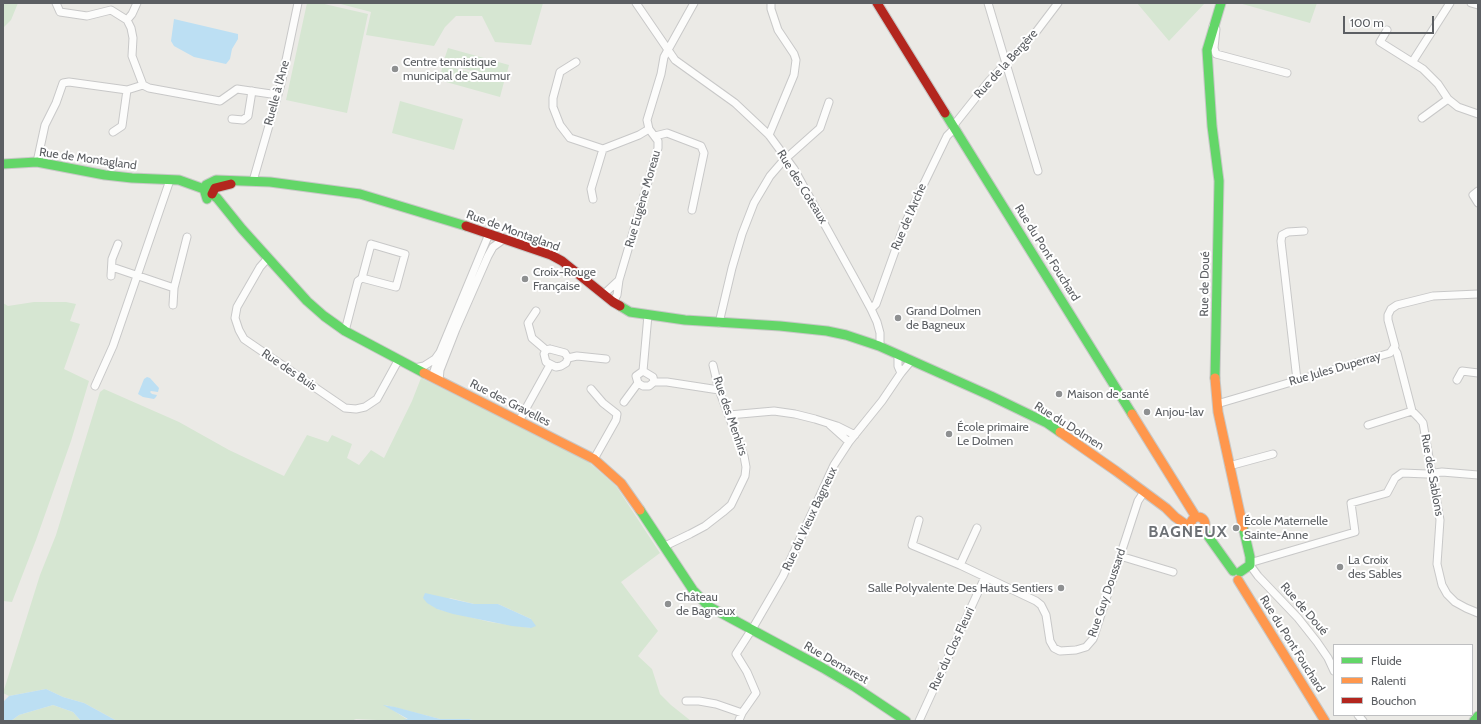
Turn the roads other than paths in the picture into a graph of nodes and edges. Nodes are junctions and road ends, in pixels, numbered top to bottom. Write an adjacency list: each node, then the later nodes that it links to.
1 (56, 3): 14 (street)
2 (137, 3): 15 (street)
3 (298, 3): 28 (street, Ruelle à l'Ane)
4 (636, 3): 18 (street, Rue des Coteaux)
5 (694, 3): 18 (street)
6 (771, 3): 38 (street)
7 (877, 3): 34 (street, Rue du Pont Fouchard)
8 (988, 3): 22 (street)
9 (1058, 3): 22 (street, Rue de la Bergère)
10 (1221, 3): 16 (street, Rue de Doué)
11 (1450, 3): 20 (street)
12 (1471, 3): 13 (street)
13 (1478, 5)
14 (111, 6): 15 (street)
15 (127, 20): 25 (street)
16 (1213, 26): 24 (street); 95 (street, Rue de Doué)
17 (1387, 30): 20 (street)
18 (668, 51): 19 (street, Rue des Coteaux); 23 (street)
19 (675, 60): 23 (street); 38 (street, Rue des Coteaux)
20 (1413, 61): 29 (street)
21 (576, 62): 39 (street)
22 (1006, 62): 34 (street, Rue de la Bergère); 43 (street)
23 (661, 74): 35 (street)
24 (1287, 74)
25 (143, 85): 26 (street); 27 (street)
26 (127, 90): 36 (street); 41 (street)
27 (252, 91): 28 (street); 33 (street)
28 (278, 95): 45 (street, Ruelle à l'Ane)
29 (1448, 99): 31 (street); 32 (street)
30 (829, 102): 40 (street)
31 (1478, 114)
32 (1422, 118)
33 (232, 119)
34 (955, 126): 66 (street, Rue de l'Arche); 110 (street, Rue du Pont Fouchard)
35 (649, 129): 37 (street, Rue Eugène Moreau); 39 (street)
36 (113, 132)
37 (655, 136): 50 (street); 60 (street, Rue Eugène Moreau)
38 (769, 136): 40 (street, Rue des Coteaux)
39 (604, 149): 48 (street)
40 (786, 158): 66 (street, Rue des Coteaux); 69 (street)
41 (38, 162): 42 (street, Rue de Montagland); 44 (street, Rue de Montagland)
42 (3, 164)
43 (1038, 171)
44 (170, 180): 47 (street, Rue de Montagland); 57 (street)
45 (248, 181): 47 (street, Rue de Montagland); 52 (street, Rue de Montagland)
46 (1478, 191): 49 (street)
47 (207, 192): 55 (street, Rue des Gravelles)
48 (593, 198)
49 (1478, 203)
50 (692, 210)
51 (1304, 231): 87 (street)
52 (496, 236): 62 (street, Rue de Montagland); 74 (street); 86 (street)
53 (187, 238): 61 (street)
54 (118, 244): 56 (street)
55 (268, 258): 70 (street, Rue des Gravelles); 77 (street, Rue des Buis)
56 (112, 267): 57 (street); 58 (street)
57 (137, 275): 61 (street); 91 (street)
58 (110, 276)
59 (362, 278): 59 (street); 70 (street)
60 (619, 280): 62 (street); 64 (street, Rue Eugène Moreau)
61 (174, 288): 65 (street)
62 (604, 294): 64 (street, Rue de Montagland)
63 (1478, 294): 72 (street, Rue Jules Duperray)
64 (613, 302): 68 (street, Rue de Montagland)
65 (174, 305)
66 (871, 309): 71 (street, Rue des Coteaux)
67 (536, 311): 73 (street)
68 (648, 315): 69 (street, Rue de Montagland); 83 (street)
69 (720, 323): 71 (street, Rue de Montagland)
70 (345, 331): 77 (street, Rue des Gravelles)
71 (879, 346): 75 (street, Rue du Dolmen)
72 (1394, 348): 87 (street, Rue Jules Duperray); 96 (street, Rue des Sablons)
73 (546, 350): 76 (street); 80 (street)
74 (440, 352): 82 (street); 86 (street)
75 (898, 355): 79 (street, Rue du Dolmen); 84 (street)
76 (568, 358): 78 (street); 80 (street)
77 (399, 359): 82 (street, Rue des Gravelles)
78 (606, 359)
79 (911, 362): 84 (street, Rue du Vieux Bagneux); 108 (street, Rue du Dolmen)
80 (550, 365): 98 (street)
81 (713, 365): 93 (street, Rue des Menhirs)
82 (415, 368): 86 (street, Rue des Gravelles)
83 (642, 371): 89 (street); 90 (street)
84 (901, 373): 101 (street, Rue du Vieux Bagneux)
85 (1478, 373): 88 (street)
86 (436, 379): 98 (street, Rue des Gravelles)
87 (1297, 380): 95 (street, Rue Jules Duperray)
88 (1457, 380)
89 (654, 382): 90 (street); 93 (street)
90 (638, 383): 94 (street)
91 (95, 386)
92 (591, 389): 104 (street)
93 (719, 390): 97 (street, Rue des Menhirs)
94 (624, 402)
95 (1217, 404): 105 (street, Rue de Doué)
96 (1412, 411): 100 (street); 106 (street, Rue des Sablons)
97 (729, 415): 99 (street); 113 (street, Rue des Menhirs)
98 (520, 421): 104 (street, Rue des Gravelles)
99 (829, 424): 101 (street); 102 (street)
100 (1368, 425)
101 (855, 435): 102 (street, Rue du Vieux Bagneux)
102 (849, 442): 121 (street, Rue du Vieux Bagneux)
103 (1273, 454): 105 (street)
104 (594, 459): 113 (street, Rue des Gravelles)
105 (1229, 466): 116 (street, Rue de Doué)
106 (1431, 473): 107 (street); 116 (street); 120 (street, Rue des Sablons)
107 (1478, 475)
108 (1144, 492): 110 (street, Rue du Dolmen); 114 (street, Rue Guy Doussard)
109 (919, 520): 115 (street, Rue Guy Doussard)
110 (1194, 521): 112 (street, Rue du Dolmen)
111 (977, 528): 115 (street)
112 (1203, 529): 118 (street, Rue du Pont Fouchard)
113 (665, 546): 121 (street, Rue des Gravelles)
114 (1120, 556): 117 (street); 119 (street, Rue Guy Doussard)
115 (960, 565): 119 (street, Rue Guy Doussard)
116 (1250, 565): 118 (street); 122 (street, Rue de Doué)
117 (1173, 572)
118 (1237, 574): 129 (street, Rue du Pont Fouchard)
119 (986, 577): 128 (street, Rue du Clos Fleuri)
120 (1478, 613)
121 (752, 629): 124 (street, Rue du Vieux Bagneux); 127 (street, Rue Demarest)
122 (1333, 669)
123 (686, 701): 124 (street)
124 (742, 713): 126 (street)
125 (1478, 716): 130 (street)
126 (739, 720)
127 (902, 720)
128 (920, 721)
129 (1325, 721)
130 (1474, 721)

